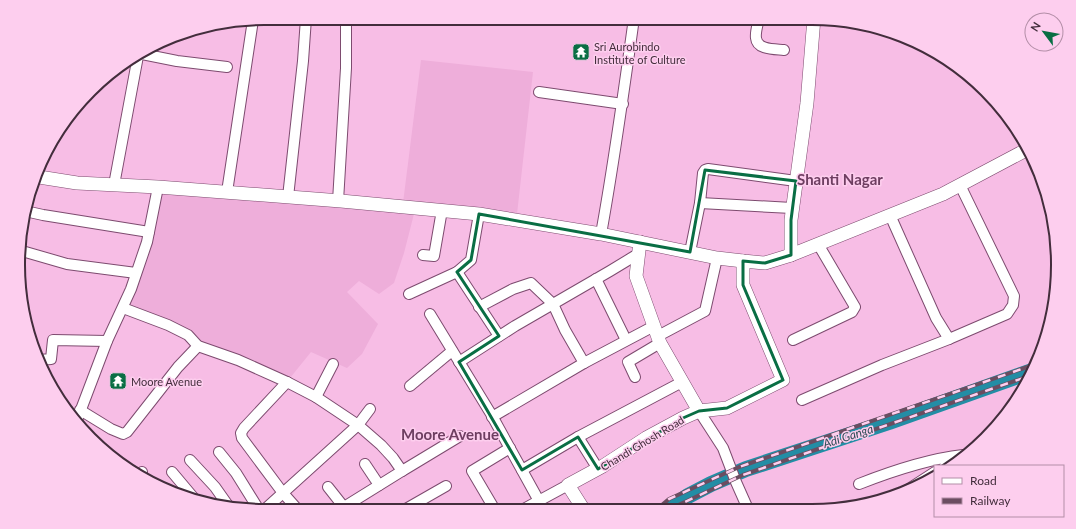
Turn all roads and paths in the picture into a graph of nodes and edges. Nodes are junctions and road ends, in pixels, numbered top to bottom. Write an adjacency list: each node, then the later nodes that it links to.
1 (306, 25): 20 (street)
2 (346, 25): 21 (street)
3 (633, 25): 12 (street)
4 (758, 25): 7 (street)
5 (813, 25): 15 (street)
6 (252, 26): 19 (street)
7 (784, 50)
8 (148, 55): 10 (street)
9 (137, 62): 16 (street)
10 (227, 67)
11 (539, 92): 12 (street)
12 (623, 104): 29 (street)
13 (1022, 152): 17 (street)
14 (42, 177): 16 (street)
15 (796, 182): 22 (street); 23 (street)
16 (114, 185): 18 (street)
17 (960, 185): 27 (street); 48 (street)
18 (158, 187): 19 (street); 28 (street)
19 (227, 192): 20 (street)
20 (288, 197): 21 (street)
21 (338, 201): 24 (street)
22 (700, 203): 23 (street); 33 (street)
23 (792, 208): 35 (street)
24 (442, 210): 26 (street); 34 (street)
25 (31, 212): 28 (street)
26 (479, 214): 29 (street); 38 (street)
27 (890, 215): 30 (street); 48 (street)
28 (149, 232): 39 (street)
29 (601, 234): 31 (street)
30 (818, 244): 35 (street); 50 (street)
31 (639, 248): 33 (street); 40 (street); 46 (street)
32 (26, 252): 39 (street)
33 (690, 252): 36 (street)
34 (423, 255)
35 (792, 255): 37 (street)
36 (717, 258): 37 (street); 46 (street)
37 (742, 261): 65 (street, Chandi Ghosh Road)
38 (457, 272): 41 (street); 43 (street)
39 (136, 273): 44 (street)
40 (596, 279): 42 (street); 49 (street)
41 (409, 294)
42 (553, 304): 43 (street); 47 (street); 56 (street)
43 (479, 307): 47 (street)
44 (122, 308): 51 (street); 52 (street)
45 (430, 314): 53 (street)
46 (657, 335): 49 (street); 58 (street); 60 (street)
47 (499, 336): 55 (street)
48 (949, 339): 63 (street)
49 (626, 340): 56 (street)
50 (793, 340)
51 (107, 341): 54 (street); 66 (street)
52 (198, 346): 59 (street); 66 (street)
53 (452, 351): 55 (street); 61 (street)
54 (45, 360)
55 (458, 362): 67 (street)
56 (584, 363): 67 (street)
57 (333, 364): 62 (street)
58 (636, 377)
59 (287, 382): 62 (street); 86 (street)
60 (682, 382): 65 (street); 70 (street)
61 (410, 386)
62 (316, 397): 68 (street)
63 (802, 400)
64 (370, 409): 68 (street)
65 (699, 411): 76 (street, Chandi Ghosh Road); 98 (street)
66 (78, 415)
67 (492, 417): 71 (street)
68 (358, 425): 78 (street); 86 (street)
69 (460, 436): 78 (street)
70 (578, 437): 76 (street); 77 (street)
71 (510, 448): 77 (street); 95 (street)
72 (219, 452): 89 (street)
73 (957, 455): 80 (street)
74 (190, 460): 87 (street)
75 (365, 464): 81 (street)
76 (598, 469): 83 (street, Chandi Ghosh Road)
77 (522, 470): 88 (street)
78 (402, 471): 81 (street)
79 (172, 472): 85 (street)
80 (859, 484)
81 (379, 485): 93 (street)
82 (446, 486): 94 (street)
83 (568, 486): 88 (street); 97 (street)
84 (328, 487): 92 (street)
85 (188, 491)
86 (283, 493): 90 (street); 91 (street)
87 (224, 500)
88 (539, 501): 96 (street)
89 (255, 503)
90 (271, 504)
91 (293, 504)
92 (341, 504)
93 (352, 504)
94 (414, 504)
95 (491, 504)
96 (533, 504)
97 (580, 504)
98 (746, 504)

